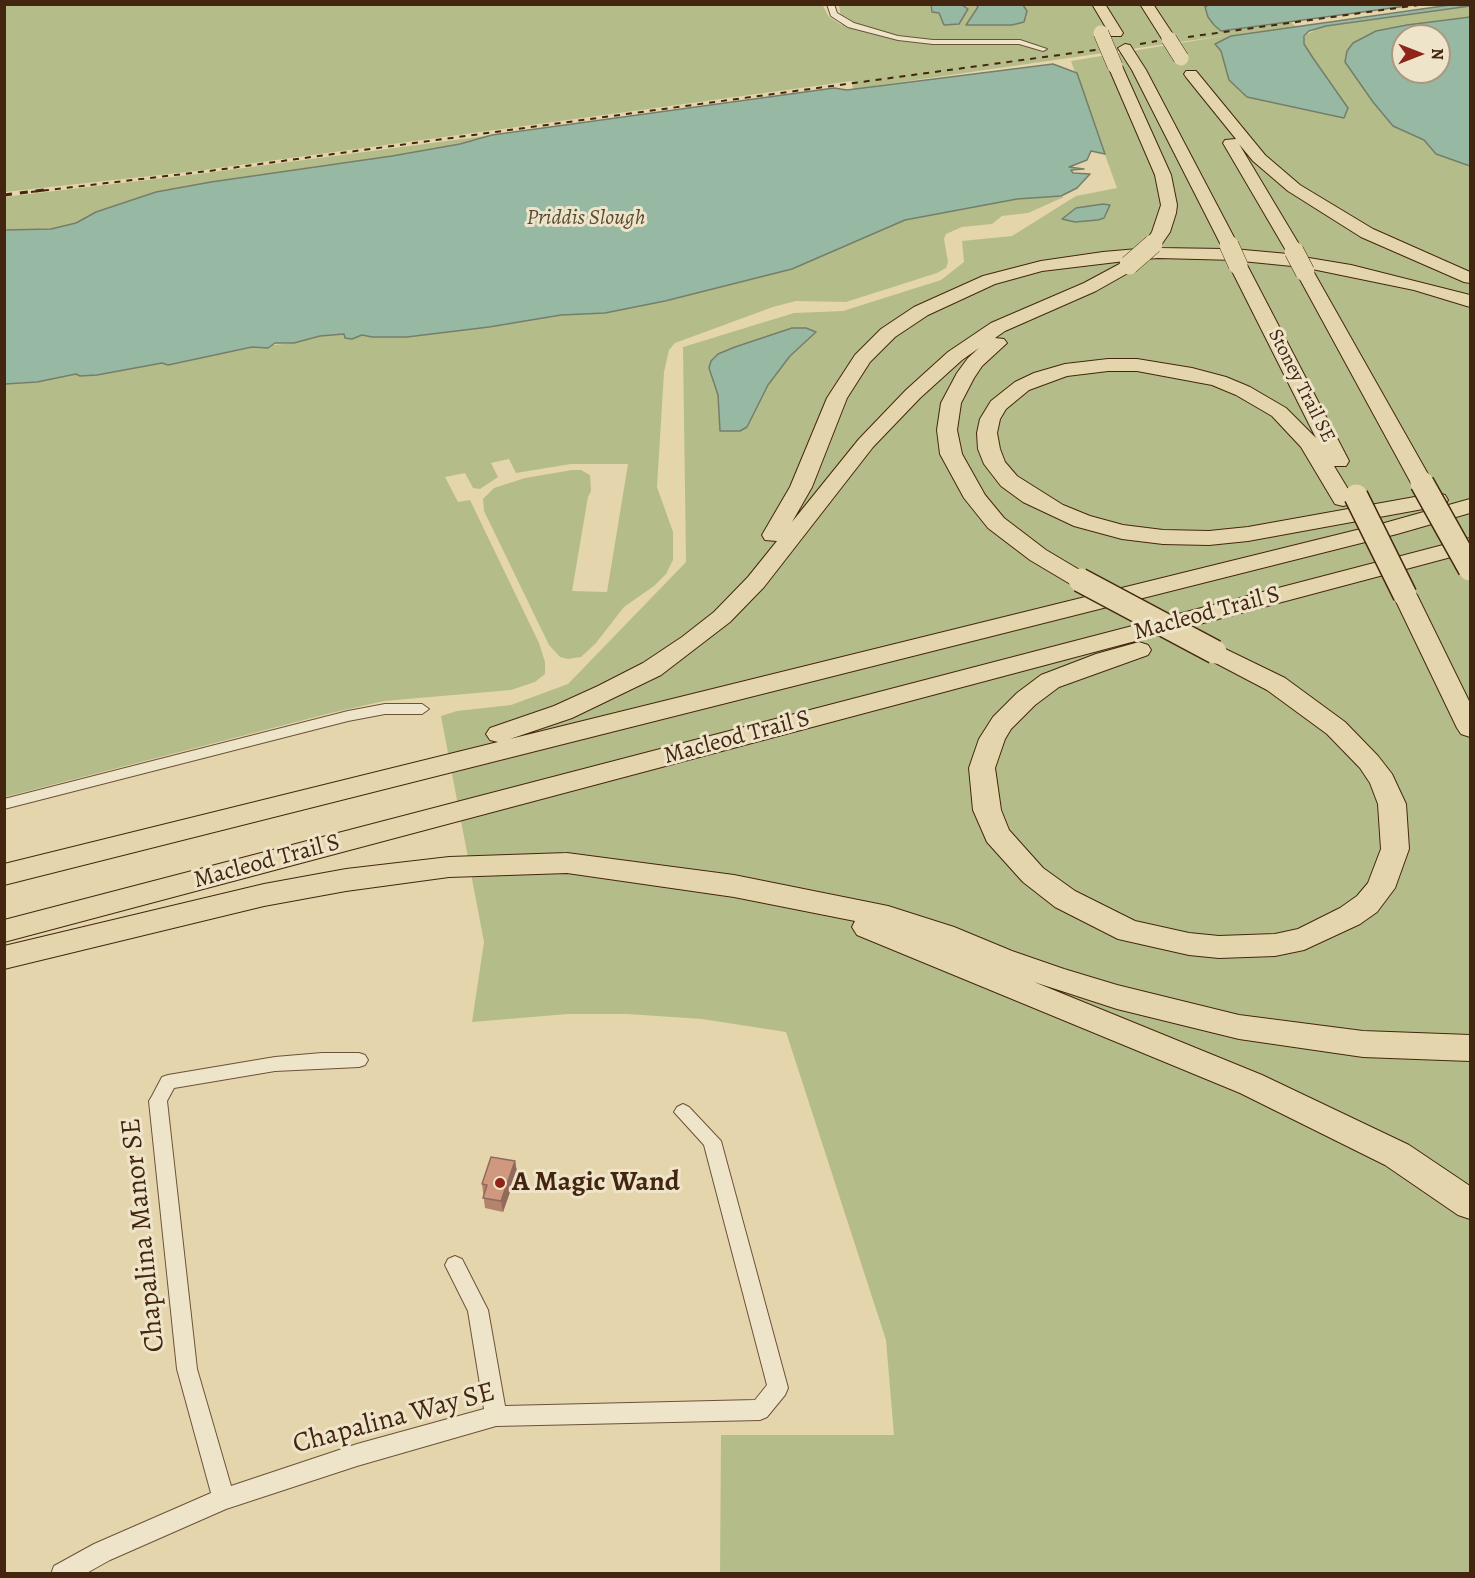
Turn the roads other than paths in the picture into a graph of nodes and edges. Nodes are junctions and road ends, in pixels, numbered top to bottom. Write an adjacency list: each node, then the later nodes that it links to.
1 (830, 4): 6 (street)
2 (1088, 4): 5 (highway)
3 (1098, 4): 5 (highway)
4 (1146, 4): 7 (highway, bridge)
5 (1108, 33): 9 (highway, bridge); 14 (highway, Stoney Trail SE, bridge)
6 (1043, 49)
7 (1191, 74): 8 (highway); 18 (highway, bridge)
8 (1313, 201): 10 (highway); 11 (highway)
9 (1125, 267): 17 (highway, bridge); 19 (highway)
10 (1470, 270)
11 (1470, 278)
12 (1470, 302): 19 (highway)
13 (1470, 494): 14 (highway)
14 (1349, 498): 21 (highway, bridge)
15 (1470, 506): 23 (highway, Macleod Trail S)
16 (1470, 545): 26 (highway, Macleod Trail S)
17 (1470, 555)
18 (1470, 569)
19 (652, 669): 23 (highway)
20 (422, 709): 22 (street)
21 (1470, 728)
22 (4, 804)
23 (237, 816): 24 (highway, Macleod Trail S)
24 (4, 875)
25 (734, 886): 27 (highway); 28 (highway); 31 (highway)
26 (4, 931)
27 (4, 958)
28 (1470, 1048)
29 (359, 1060): 34 (street, Chapalina Manor SE)
30 (683, 1112): 33 (street, Chapalina Way SE)
31 (1470, 1204)
32 (455, 1265): 33 (street)
33 (496, 1416): 34 (street, Chapalina Way SE)
34 (224, 1500): 35 (street, Chapalina Way SE)
35 (62, 1574)

